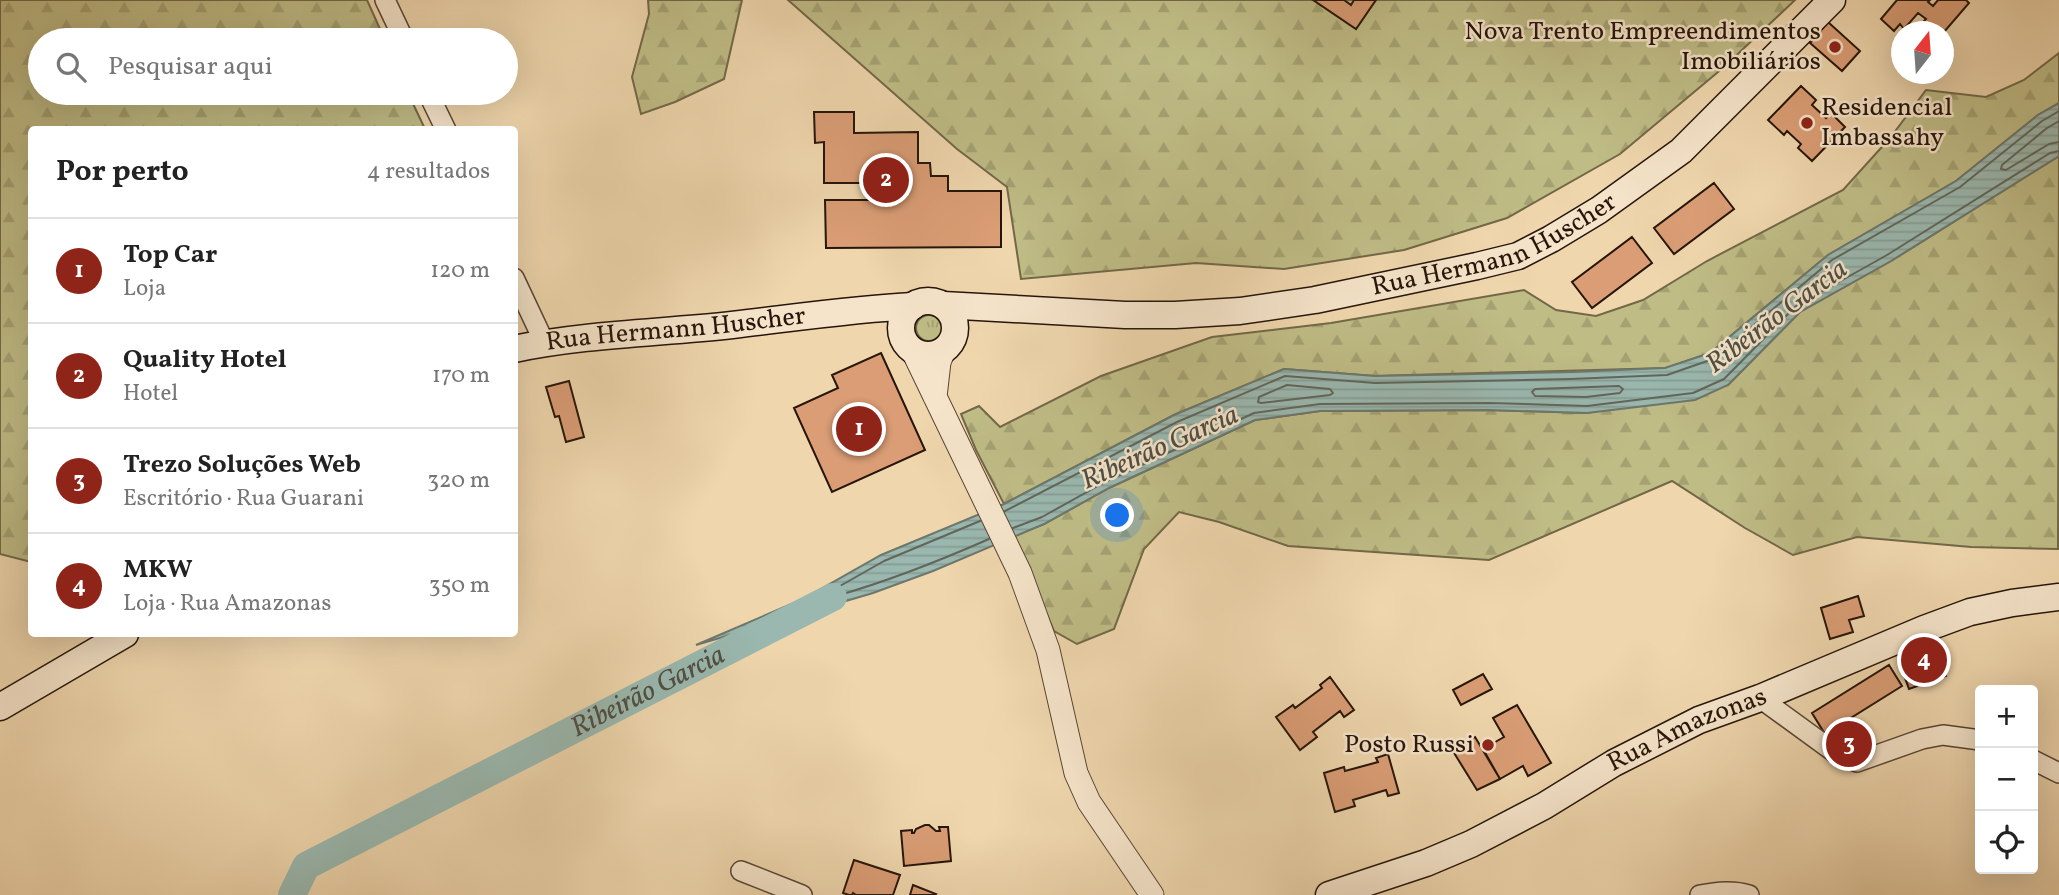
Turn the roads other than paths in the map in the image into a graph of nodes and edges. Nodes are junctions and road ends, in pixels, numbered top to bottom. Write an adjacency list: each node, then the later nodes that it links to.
1 (385, 0): 3 (street)
2 (1832, 0): 10 (main road, Rua Hermann Huscher)
3 (398, 28)
4 (434, 105): 5 (street)
5 (444, 126)
6 (518, 287): 12 (street)
7 (943, 305): 8 (main road); 10 (main road, Rua Hermann Huscher); 11 (main road)
8 (913, 306): 9 (main road, Rua Hermann Huscher); 13 (main road)
9 (836, 311): 12 (main road, Rua Hermann Huscher); 13 (main road, Rua Hermann Huscher)
10 (1076, 313): 11 (main road, Rua Hermann Huscher)
11 (949, 343): 13 (main road); 15 (street)
12 (545, 344): 14 (main road, Rua Hermann Huscher)
13 (908, 345): 15 (street)
14 (518, 348)
15 (935, 397): 25 (street)
16 (2059, 597): 18 (main road, Rua Amazonas)
17 (120, 637): 19 (main road)
18 (1760, 698): 20 (street); 26 (main road, Rua Amazonas)
19 (0, 707)
20 (1975, 739)
21 (2038, 762): 22 (street)
22 (2059, 773)
23 (741, 871): 24 (street)
24 (802, 895)
25 (1152, 895)
26 (1329, 895)
27 (1700, 895): 28 (street)
28 (1749, 895)

